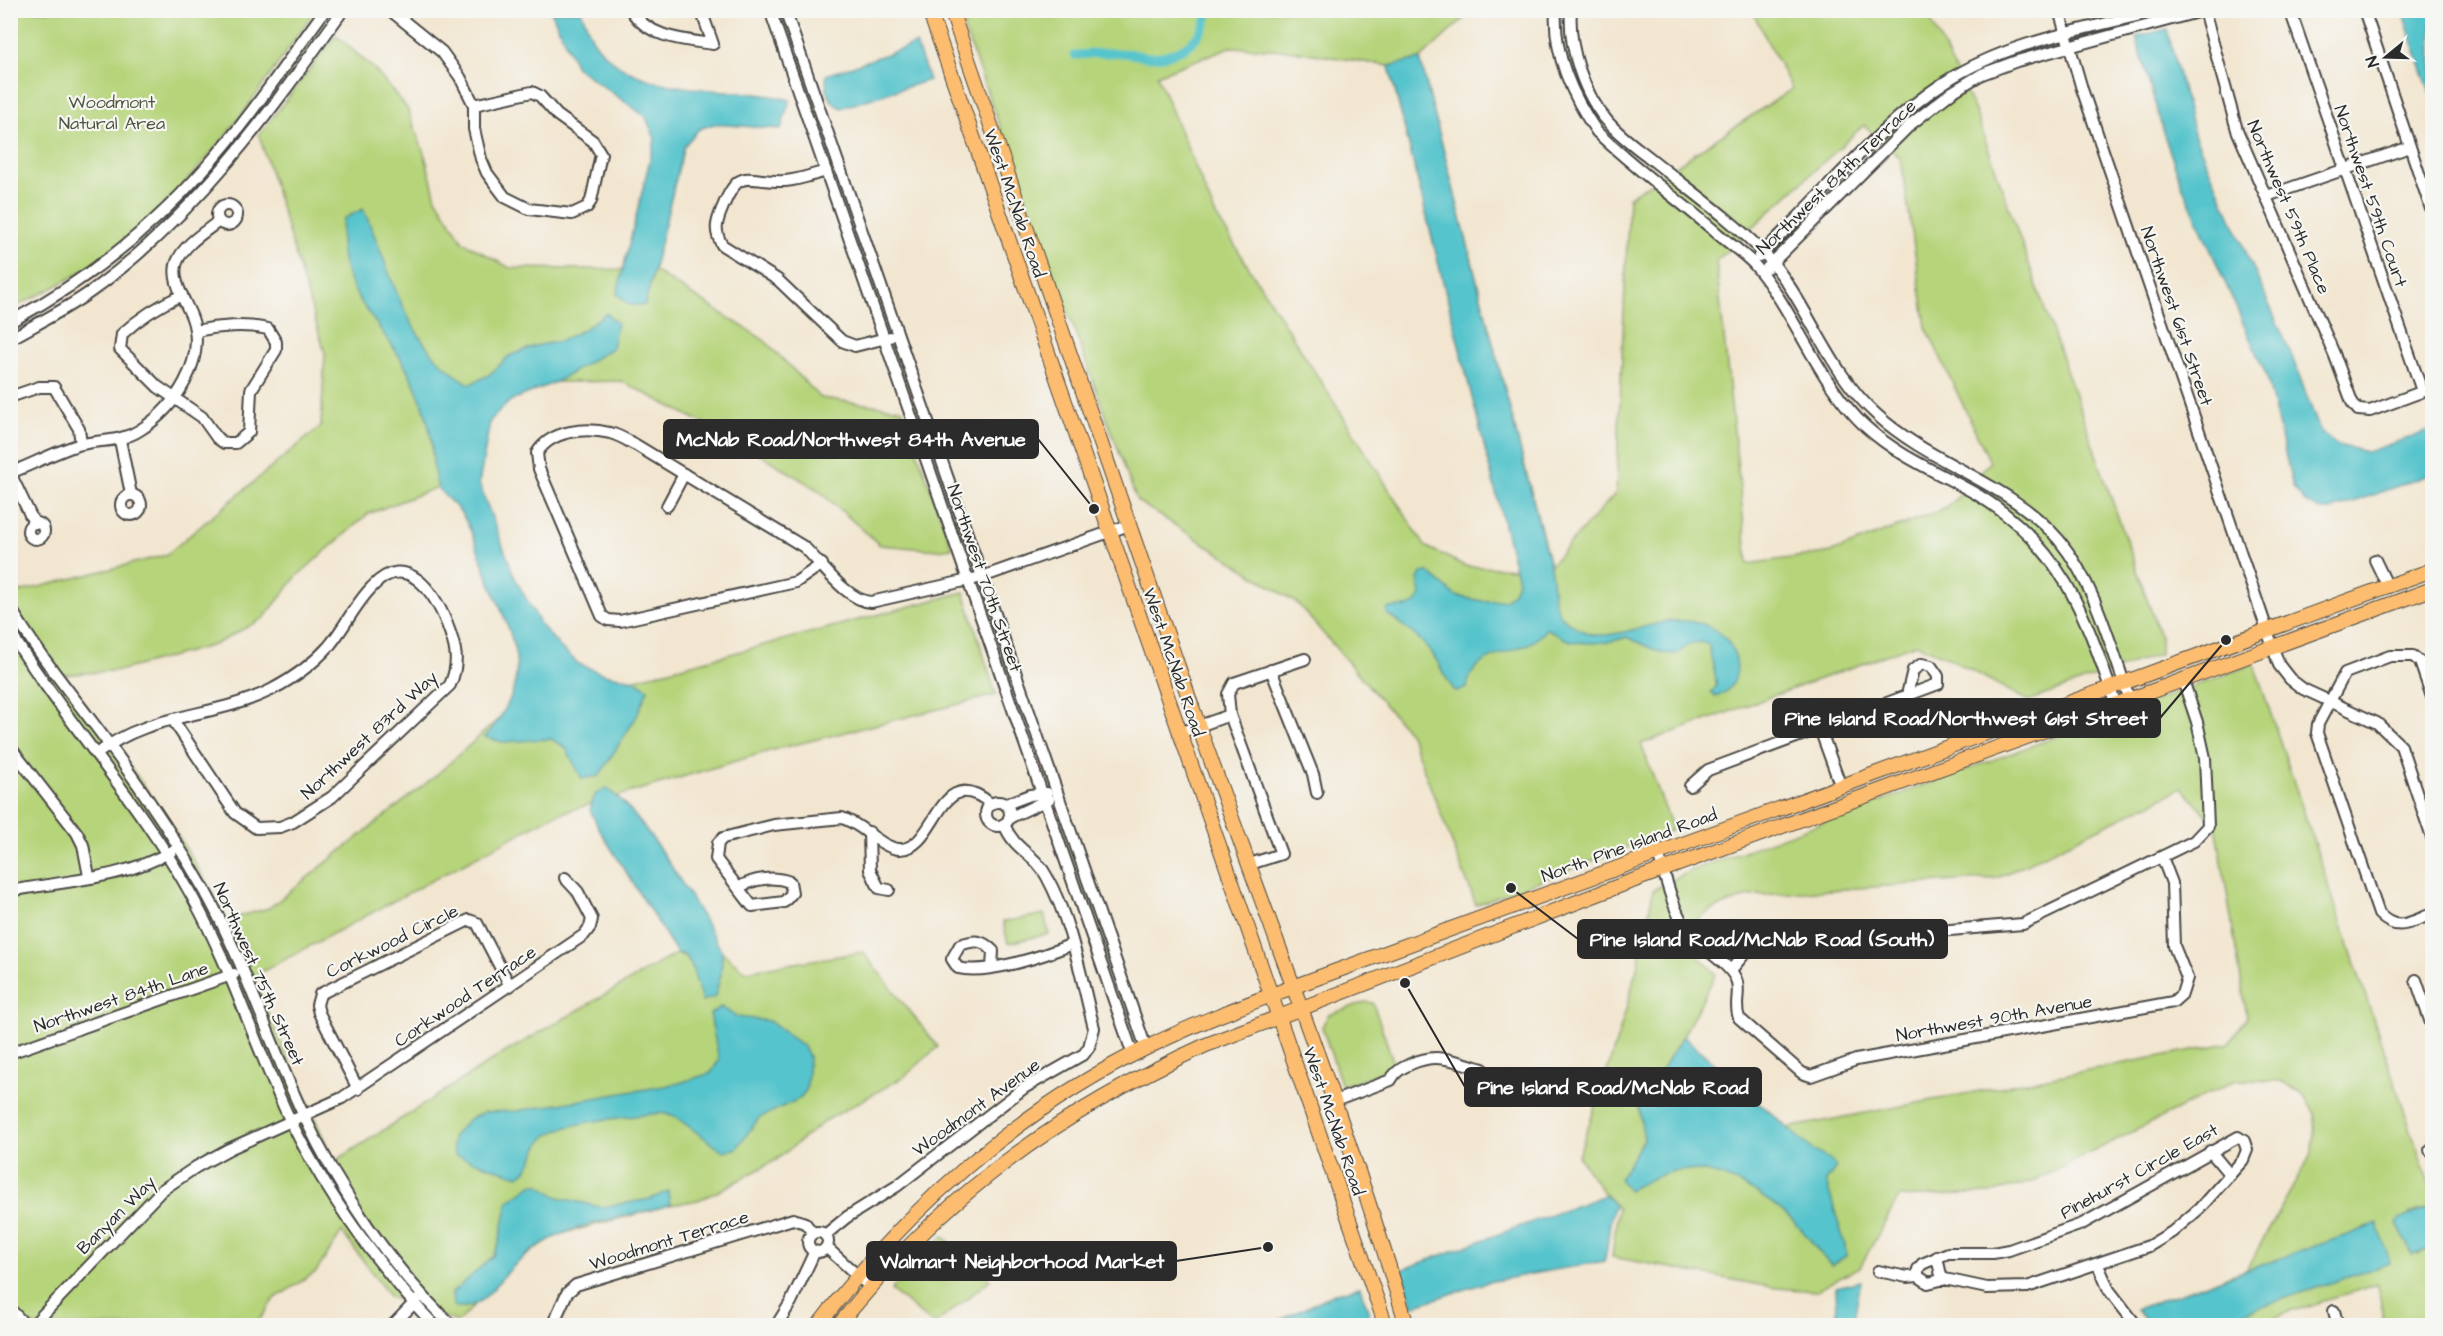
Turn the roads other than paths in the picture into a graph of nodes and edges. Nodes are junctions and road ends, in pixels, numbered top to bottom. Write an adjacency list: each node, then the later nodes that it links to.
1 (325, 10): 33 (street)
2 (343, 10): 36 (street)
3 (390, 10): 18 (street)
4 (412, 10): 18 (street)
5 (631, 10): 6 (street)
6 (701, 10)
7 (770, 10): 24 (street, Northwest 70th Street)
8 (785, 10): 35 (street, Northwest 70th Street)
9 (929, 10): 49 (main road, West McNab Road)
10 (951, 10): 48 (main road, West McNab Road)
11 (1556, 10): 29 (street)
12 (1571, 10): 28 (street)
13 (2059, 10): 19 (street, Northwest 61st Street)
14 (2160, 10): 19 (street, Northwest 84th Terrace)
15 (2290, 10): 23 (street, Northwest 59th Court)
16 (2364, 10): 22 (street)
17 (2205, 11): 20 (street, Northwest 84th Terrace); 25 (street, Northwest 59th Place)
18 (405, 21): 21 (street)
19 (2065, 35): 20 (street, Northwest 61st Street); 28 (street, Northwest 84th Terrace)
20 (2068, 46): 30 (street, Northwest 84th Terrace); 58 (street, Northwest 61st Street)
21 (474, 105): 21 (street)
22 (2410, 147): 23 (street); 26 (street)
23 (2344, 170): 25 (street); 38 (street, Northwest 59th Court)
24 (826, 171): 37 (street, Northwest 70th Street); 37 (street)
25 (2267, 196): 38 (street, Northwest 59th Place)
26 (2433, 212)
27 (219, 221): 32 (street)
28 (1763, 253): 29 (street, Northwest 84th Terrace); 30 (street)
29 (1752, 263): 31 (street)
30 (1772, 263): 31 (street, Northwest 84th Terrace); 64 (street)
31 (1761, 275): 64 (street)
32 (182, 295): 34 (street); 40 (street)
33 (10, 322)
34 (196, 331): 40 (street); 40 (street)
35 (898, 334): 37 (street); 53 (street, Northwest 70th Street)
36 (10, 339)
37 (884, 339): 54 (street, Northwest 70th Street)
38 (2427, 390)
39 (10, 398): 42 (street)
40 (173, 399): 41 (street)
41 (120, 440): 42 (street); 45 (street)
42 (81, 444): 43 (street)
43 (11, 473): 47 (street)
44 (684, 474): 46 (street); 51 (street); 51 (street)
45 (131, 494)
46 (667, 506)
47 (34, 523)
48 (1129, 525): 49 (street); 74 (main road, West McNab Road)
49 (1111, 532): 53 (street); 76 (main road, West McNab Road)
50 (2375, 560): 55 (street)
51 (822, 564): 54 (street)
52 (2433, 570): 55 (main road, North Pine Island Road)
53 (982, 577): 54 (street); 70 (street, Northwest 70th Street)
54 (969, 580): 71 (street, Northwest 70th Street)
55 (2388, 586): 58 (main road, North Pine Island Road)
56 (2433, 589): 60 (main road, North Pine Island Road)
57 (10, 607): 77 (street, Northwest 75th Street)
58 (2269, 630): 60 (street, Northwest 61st Street); 64 (main road, North Pine Island Road)
59 (10, 632): 79 (street, Northwest 75th Street)
60 (2273, 646): 63 (main road, North Pine Island Road); 68 (street, Northwest 61st Street)
61 (1305, 659): 62 (street)
62 (1271, 670): 72 (street); 83 (street)
63 (2182, 680): 67 (main road, North Pine Island Road); 94 (street)
64 (2117, 686): 67 (street); 69 (street); 81 (main road, North Pine Island Road)
65 (1907, 695): 75 (street)
66 (2433, 698): 68 (street)
67 (2130, 700): 69 (main road, North Pine Island Road)
68 (2329, 702): 88 (street, Northwest 61st Street); 102 (street)
69 (2116, 705): 96 (main road, North Pine Island Road)
70 (1028, 708): 71 (street); 82 (street, Northwest 70th Street)
71 (1014, 713): 84 (street, Northwest 70th Street)
72 (1230, 715): 74 (street); 95 (street)
73 (173, 720): 73 (street, Northwest 83rd Way); 77 (street)
74 (1198, 726): 76 (street); 95 (main road, West McNab Road)
75 (1820, 729): 80 (street); 81 (street)
76 (1179, 733): 115 (main road, West McNab Road)
77 (109, 744): 79 (street); 91 (street, Northwest 75th Street)
78 (10, 747): 97 (street)
79 (97, 754): 92 (street, Northwest 75th Street)
80 (1690, 786)
81 (1840, 787): 93 (main road, North Pine Island Road)
82 (1057, 792): 84 (street); 103 (street, Northwest 70th Street)
83 (1317, 793)
84 (1043, 798): 86 (street); 87 (street); 104 (street, Northwest 70th Street)
85 (991, 804): 86 (street); 87 (street); 89 (street)
86 (1006, 804): 87 (street)
87 (1007, 821): 105 (street, Woodmont Avenue)
88 (2430, 824): 90 (street, Northwest 61st Street)
89 (868, 832): 99 (street); 100 (street)
90 (2433, 838)
91 (179, 847): 92 (street); 108 (street, Northwest 75th Street)
92 (168, 854): 97 (street); 109 (street, Northwest 75th Street)
93 (1658, 854): 96 (street); 114 (main road, North Pine Island Road)
94 (2162, 857): 107 (street); 107 (street, Northwest 90th Avenue)
95 (1250, 864): 114 (main road, West McNab Road)
96 (1664, 870): 107 (street); 116 (main road, North Pine Island Road)
97 (89, 876): 101 (street)
98 (565, 878): 112 (street, Corkwood Terrace)
99 (738, 888): 99 (street)
100 (889, 890)
101 (10, 891)
102 (2433, 914)
103 (1104, 928): 104 (street); 111 (street, Northwest 70th Street)
104 (1090, 933): 113 (street, Northwest 70th Street)
105 (1072, 945): 106 (street); 130 (street, Woodmont Avenue)
106 (992, 967)
107 (1731, 970)
108 (243, 971): 109 (street, Northwest 84th Lane); 125 (street, Northwest 75th Street)
109 (229, 977): 120 (street, Northwest 84th Lane); 126 (street, Northwest 75th Street)
110 (2416, 980): 118 (street)
111 (1122, 981): 113 (street); 119 (street, Northwest 70th Street)
112 (510, 986): 123 (street, Corkwood Terrace); 123 (street, Corkwood Circle)
113 (1109, 986): 121 (street, Northwest 70th Street)
114 (1293, 987): 115 (main road, North Pine Island Road); 116 (main road, West McNab Road)
115 (1271, 995): 117 (main road, West McNab Road); 119 (main road, North Pine Island Road)
116 (1301, 1010): 117 (main road, North Pine Island Road); 124 (main road, West McNab Road)
117 (1279, 1017): 139 (main road, North Pine Island Road); 154 (main road, West McNab Road)
118 (2432, 1025)
119 (1146, 1048): 121 (main road, North Pine Island Road)
120 (10, 1053)
121 (1133, 1055): 136 (main road, North Pine Island Road)
122 (1483, 1069): 124 (street)
123 (358, 1089): 125 (street, Corkwood Terrace)
124 (1332, 1102): 155 (main road, West McNab Road)
125 (304, 1115): 126 (street, Banyan Way); 140 (street, Northwest 75th Street)
126 (291, 1122): 140 (street, Northwest 75th Street); 144 (street, Banyan Way)
127 (2210, 1151): 128 (street); 128 (street, Pinehurst Circle East); 133 (street, Pinehurst Circle East)
128 (2230, 1175): 134 (street)
129 (813, 1233): 130 (street); 132 (street); 150 (street, Woodmont Terrace)
130 (825, 1235): 131 (street)
131 (826, 1247): 132 (street); 136 (street)
132 (815, 1251): 151 (street)
133 (1937, 1257): 137 (street); 138 (street)
134 (2098, 1264): 138 (street); 156 (street)
135 (1878, 1271): 137 (street)
136 (857, 1276): 139 (street); 152 (main road, North Pine Island Road)
137 (1918, 1276): 138 (street)
138 (1942, 1280)
139 (870, 1287): 153 (main road, North Pine Island Road)
140 (418, 1300): 147 (street); 148 (street, Northwest 75th Street); 149 (street, Northwest 75th Street)
141 (10, 1309): 143 (street)
142 (2334, 1311): 157 (street)
143 (26, 1326)
144 (32, 1326)
145 (348, 1326): 146 (street)
146 (355, 1326)
147 (392, 1326)
148 (435, 1326)
149 (452, 1326)
150 (552, 1326)
151 (776, 1326)
152 (818, 1326)
153 (838, 1326)
154 (1386, 1326)
155 (1407, 1326)
156 (2137, 1326)
157 (2338, 1326)

